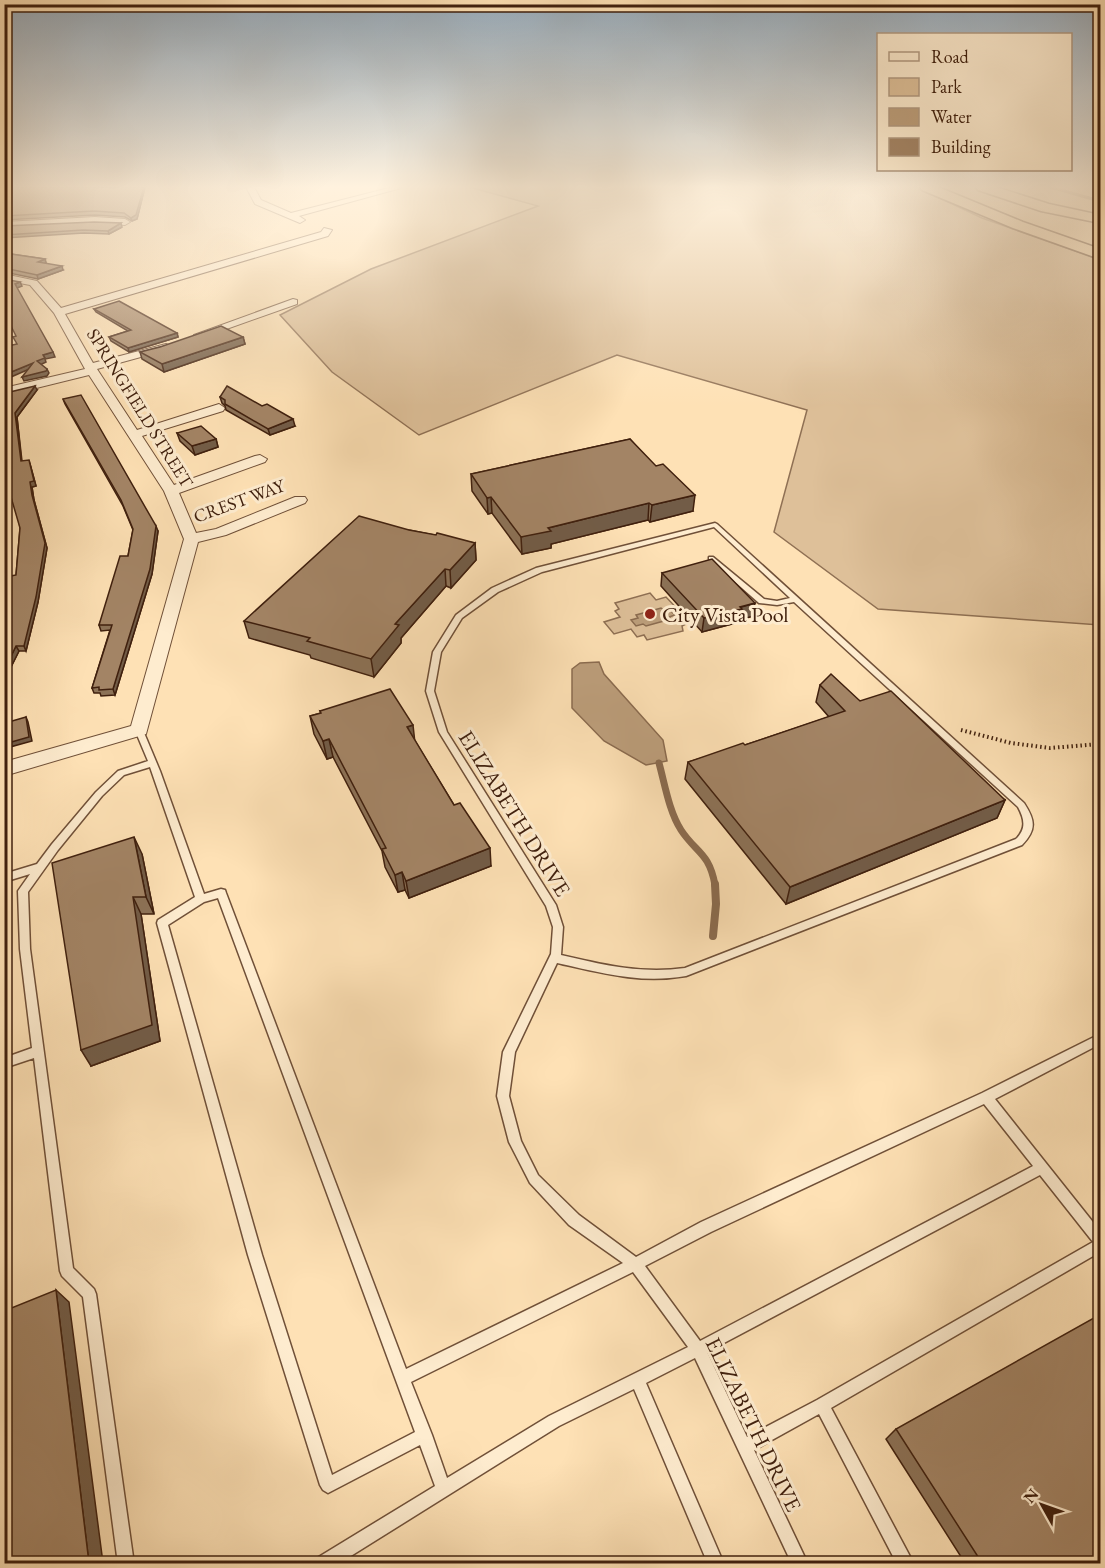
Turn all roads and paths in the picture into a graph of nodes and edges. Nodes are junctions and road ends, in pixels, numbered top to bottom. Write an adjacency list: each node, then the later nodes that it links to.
1 (236, 260): 4 (street)
2 (4, 277): 4 (street, SPRINGFIELD STREET)
3 (293, 302): 5 (street)
4 (59, 312): 5 (street, SPRINGFIELD STREET)
5 (91, 369): 6 (street); 8 (street, SPRINGFIELD STREET)
6 (4, 392)
7 (219, 408): 8 (street)
8 (133, 435): 10 (street, SPRINGFIELD STREET)
9 (260, 459): 10 (street)
10 (171, 492): 12 (street, SPRINGFIELD STREET)
11 (300, 500): 12 (street, CREST WAY)
12 (191, 539): 15 (street)
13 (711, 558): 14 (lane)
14 (796, 599): 16 (lane); 23 (lane, ELIZABETH DRIVE)
15 (139, 730): 18 (lane); 19 (street)
16 (939, 730): 17 (path); 23 (lane)
17 (1101, 744)
18 (152, 763): 20 (lane); 22 (lane)
19 (4, 769)
20 (41, 867): 21 (lane); 25 (lane)
21 (4, 878)
22 (201, 899): 32 (lane); 35 (lane)
23 (554, 958): 30 (lane, ELIZABETH DRIVE)
24 (1101, 1039): 27 (lane)
25 (38, 1051): 26 (lane); 38 (lane)
26 (4, 1063)
27 (986, 1097): 28 (lane); 30 (lane)
28 (1042, 1168): 29 (lane); 31 (lane)
29 (1101, 1243): 34 (lane)
30 (635, 1264): 31 (lane, ELIZABETH DRIVE); 32 (lane)
31 (698, 1349): 33 (lane); 36 (lane, ELIZABETH DRIVE)
32 (403, 1378): 35 (lane)
33 (637, 1380): 37 (lane); 40 (lane)
34 (822, 1404): 36 (lane); 42 (lane)
35 (424, 1435): 37 (lane)
36 (744, 1447): 41 (lane, ELIZABETH DRIVE)
37 (444, 1489): 39 (lane)
38 (126, 1563)
39 (323, 1563)
40 (716, 1563)
41 (800, 1563)
42 (906, 1563)

